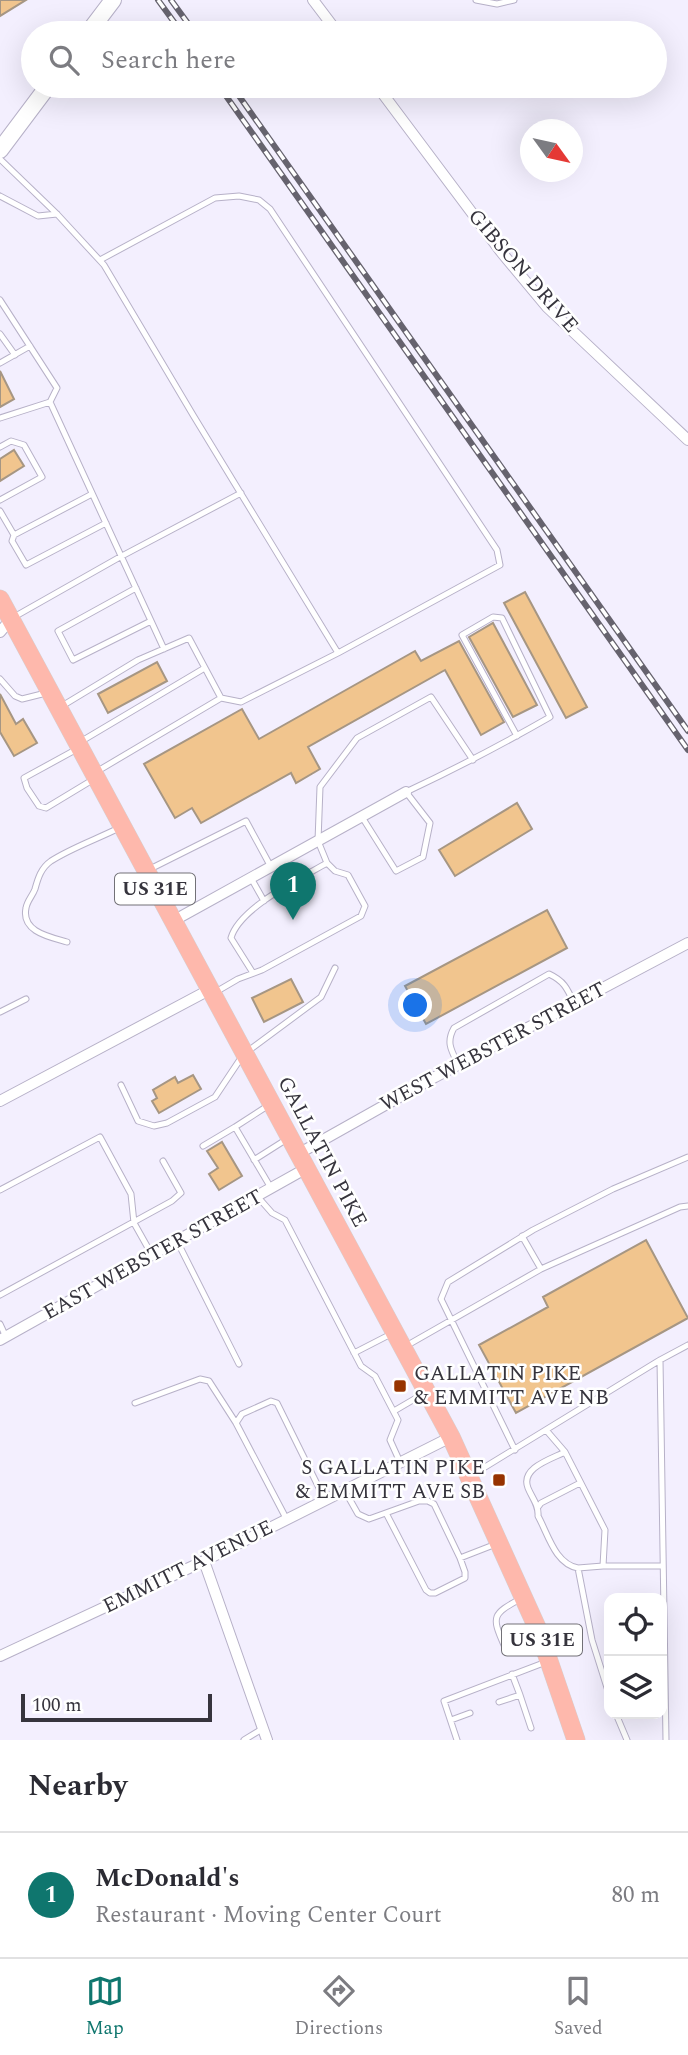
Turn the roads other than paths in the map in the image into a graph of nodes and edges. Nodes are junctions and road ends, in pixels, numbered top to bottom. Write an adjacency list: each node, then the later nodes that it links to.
1 (113, 0): 5 (main road)
2 (313, 0): 6 (street)
3 (476, 0): 4 (lane)
4 (514, 0)
5 (97, 21)
6 (329, 21)
7 (39, 98): 9 (main road)
8 (386, 98): 21 (street, GIBSON DRIVE)
9 (0, 150)
10 (0, 159): 12 (lane)
11 (0, 196): 12 (lane)
12 (57, 214): 13 (lane)
13 (100, 260): 23 (lane); 37 (lane)
14 (0, 300): 16 (lane)
15 (0, 334): 17 (lane)
16 (30, 346): 17 (lane); 19 (lane)
17 (15, 355): 18 (lane)
18 (0, 363)
19 (50, 402): 20 (lane); 24 (lane)
20 (0, 418)
21 (688, 440)
22 (0, 447): 25 (lane)
23 (241, 493): 31 (lane); 37 (lane)
24 (92, 494): 27 (lane); 30 (lane)
25 (0, 500)
26 (0, 511): 28 (lane)
27 (106, 523): 30 (lane); 31 (lane)
28 (8, 526): 29 (lane); 30 (lane)
29 (0, 527)
30 (13, 535)
31 (120, 556): 32 (lane); 35 (lane)
32 (136, 588): 34 (lane); 34 (lane)
33 (0, 599): 35 (main road, GALLATIN PIKE / US 31E)
34 (151, 621): 36 (lane)
35 (6, 625): 41 (main road, GALLATIN PIKE / US 31E)
36 (164, 649): 38 (lane); 41 (lane)
37 (338, 653): 40 (lane)
38 (203, 668): 40 (lane); 43 (lane)
39 (0, 680): 41 (lane)
40 (220, 698): 45 (lane)
41 (53, 700): 43 (main road, GALLATIN PIKE / US 31E)
42 (517, 736): 42 (lane); 44 (lane)
43 (78, 746): 45 (main road, GALLATIN PIKE / US 31E); 45 (lane)
44 (473, 760): 46 (lane); 49 (lane)
45 (94, 776): 48 (main road, GALLATIN PIKE / US 31E)
46 (406, 792): 47 (street); 47 (lane)
47 (362, 817): 49 (street)
48 (122, 827): 52 (main road, GALLATIN PIKE / US 31E); 56 (lane)
49 (318, 841): 50 (lane); 51 (street)
50 (327, 863): 54 (lane); 59 (lane)
51 (271, 867): 52 (lane); 53 (street)
52 (146, 871): 55 (main road, GALLATIN PIKE / US 31E)
53 (251, 878): 54 (lane); 55 (street)
54 (264, 901): 59 (lane)
55 (173, 921): 60 (main road, GALLATIN PIKE / US 31E)
56 (67, 942)
57 (688, 943): 62 (street, WEST WEBSTER STREET)
58 (334, 968): 64 (lane)
59 (253, 973): 60 (lane)
60 (210, 992): 64 (main road, GALLATIN PIKE / US 31E); 67 (street)
61 (26, 999): 63 (lane)
62 (573, 1003): 65 (street, WEST WEBSTER STREET); 65 (lane)
63 (0, 1013)
64 (244, 1054): 66 (lane); 68 (main road, GALLATIN PIKE / US 31E)
65 (458, 1065): 71 (street, WEST WEBSTER STREET)
66 (121, 1085)
67 (0, 1101)
68 (271, 1104): 69 (lane); 71 (main road, GALLATIN PIKE / US 31E)
69 (235, 1127): 70 (lane); 73 (lane)
70 (203, 1146)
71 (298, 1153): 73 (lane); 75 (street, EAST WEBSTER STREET); 88 (main road, GALLATIN PIKE / US 31E)
72 (688, 1157): 80 (lane)
73 (254, 1160): 75 (lane)
74 (163, 1161): 79 (lane)
75 (271, 1188): 77 (street, EAST WEBSTER STREET)
76 (0, 1190): 79 (lane)
77 (257, 1196): 81 (street, EAST WEBSTER STREET); 90 (lane)
78 (688, 1206): 83 (lane)
79 (134, 1223): 82 (lane); 84 (lane)
80 (522, 1237): 83 (lane); 85 (lane)
81 (177, 1241): 82 (street, EAST WEBSTER STREET); 92 (lane)
82 (152, 1255): 87 (street, EAST WEBSTER STREET)
83 (541, 1269): 85 (lane)
84 (0, 1295)
85 (452, 1320): 88 (lane); 99 (lane)
86 (0, 1324): 87 (lane)
87 (3, 1339)
88 (398, 1340): 90 (lane); 93 (main road, GALLATIN PIKE / US 31E)
89 (688, 1345): 91 (lane)
90 (354, 1353): 95 (lane)
91 (660, 1360): 97 (lane); 113 (lane)
92 (239, 1364)
93 (426, 1392): 95 (lane); 98 (main road, GALLATIN PIKE / US 31E)
94 (135, 1403): 96 (lane)
95 (394, 1411): 101 (lane)
96 (236, 1423): 105 (lane); 108 (lane)
97 (546, 1430): 99 (lane); 100 (lane)
98 (451, 1437): 101 (street, EMMITT AVENUE); 102 (main road, GALLATIN PIKE / US 31E)
99 (515, 1450): 102 (lane)
100 (565, 1452): 103 (lane); 106 (lane)
101 (400, 1463): 104 (street, EMMITT AVENUE)
102 (468, 1477): 109 (main road, GALLATIN PIKE / US 31E)
103 (580, 1483): 106 (lane); 112 (lane)
104 (345, 1491): 105 (street, EMMITT AVENUE); 107 (lane)
105 (325, 1500): 108 (street, EMMITT AVENUE)
106 (538, 1507): 114 (lane)
107 (386, 1513): 110 (lane); 110 (lane)
108 (287, 1520): 111 (street, EMMITT AVENUE)
109 (498, 1543): 110 (lane); 115 (main road, GALLATIN PIKE / US 31E)
110 (460, 1558)
111 (204, 1561): 117 (street, EMMITT AVENUE); 126 (street)
112 (603, 1566): 113 (lane); 114 (lane)
113 (663, 1566): 133 (lane)
114 (578, 1568): 120 (lane)
115 (523, 1597): 116 (main road, GALLATIN PIKE / US 31E); 116 (lane)
116 (540, 1635): 118 (main road, GALLATIN PIKE / US 31E)
117 (0, 1656)
118 (549, 1661): 119 (lane); 128 (main road, GALLATIN PIKE / US 31E)
119 (512, 1674): 121 (lane); 125 (lane)
120 (604, 1678)
121 (520, 1695): 122 (lane); 127 (lane)
122 (499, 1702)
123 (470, 1713): 125 (lane)
124 (618, 1719): 132 (lane)
125 (451, 1720): 131 (lane)
126 (263, 1728): 129 (lane); 130 (street)
127 (531, 1728)
128 (572, 1739)
129 (244, 1740)
130 (267, 1740)
131 (457, 1740)
132 (627, 1740)
133 (666, 1740)

